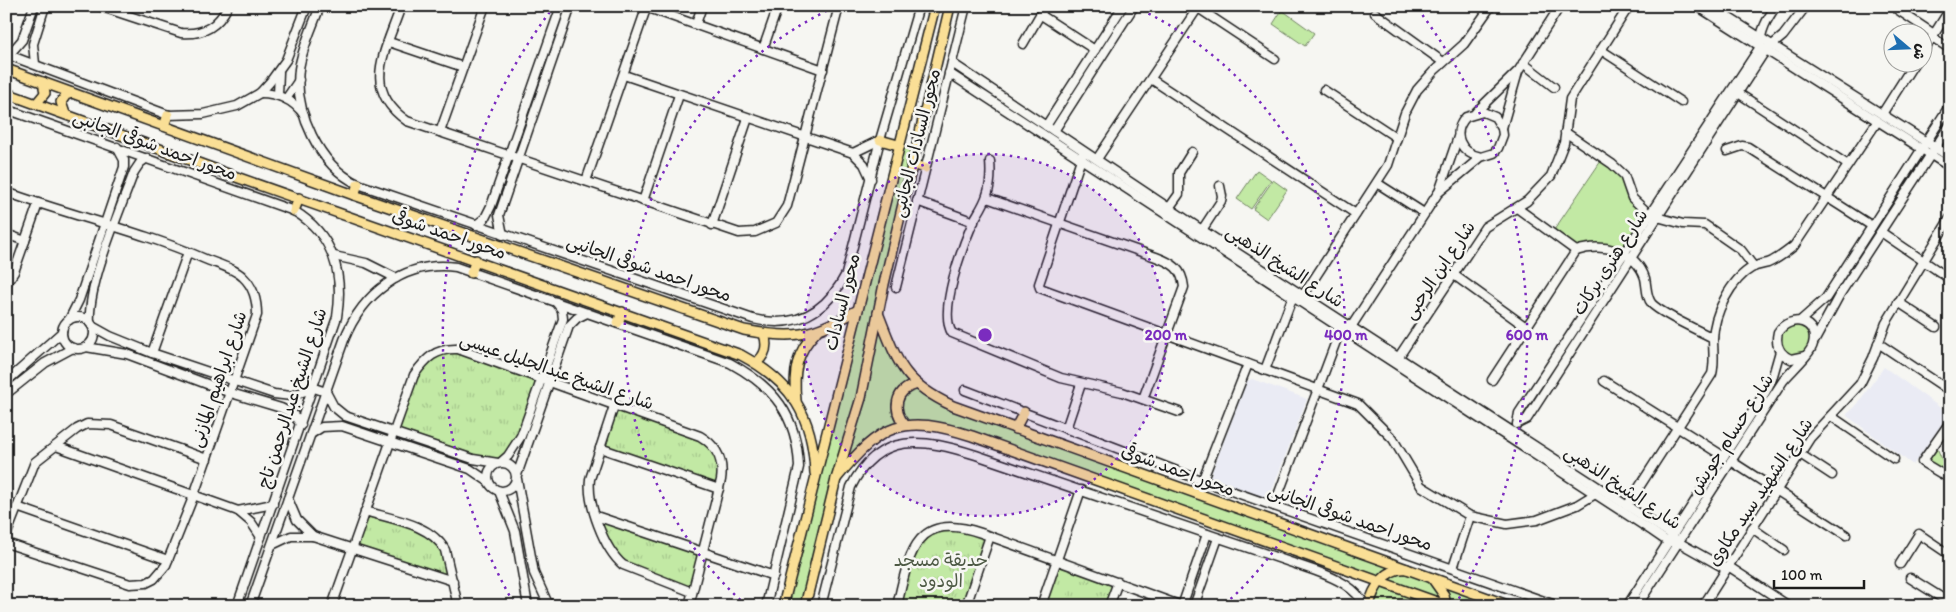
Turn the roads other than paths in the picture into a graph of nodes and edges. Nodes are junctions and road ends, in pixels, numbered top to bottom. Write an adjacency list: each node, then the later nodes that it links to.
1 (34, 6): 46 (street)
2 (45, 6): 50 (street)
3 (100, 6): 31 (street)
4 (228, 6): 31 (street)
5 (307, 6): 55 (street)
6 (320, 6): 60 (street)
7 (401, 6): 39 (street)
8 (485, 6): 52 (street)
9 (560, 6): 101 (street)
10 (571, 6): 106 (street)
11 (702, 6): 36 (street)
12 (778, 6): 42 (street)
13 (839, 6): 54 (street)
14 (919, 6): 92 (street, محور السادات الجانبى)
15 (935, 6): 94 (main road, محور السادات)
16 (950, 6): 109 (main road, محور السادات)
17 (966, 6): 49 (street, محور السادات الجانبى)
18 (1045, 6): 34 (street)
19 (1124, 6): 44 (street)
20 (1134, 6): 86 (street)
21 (1491, 6): 48 (street)
22 (1560, 6): 51 (street)
23 (1629, 6): 45 (street, شارع ابن الرحبى)
24 (1697, 6): 41 (street)
25 (1710, 6): 41 (street)
26 (1776, 6): 41 (street, شارع هنرى بركات)
27 (1806, 6): 41 (street, شارع هنرى بركات)
28 (1892, 6): 35 (street)
29 (646, 7): 36 (street); 58 (street)
30 (1198, 7): 47 (street); 59 (street)
31 (120, 9)
32 (1950, 9): 37 (street)
33 (1375, 13): 48 (street)
34 (1041, 15): 40 (street); 44 (street)
35 (1915, 22)
36 (696, 24): 42 (street)
37 (1934, 33)
38 (1934, 36): 43 (street)
39 (389, 42): 52 (street); 87 (street)
40 (1023, 44)
41 (1764, 45): 64 (street, شارع هنرى بركات); 77 (street); 81 (street)
42 (763, 49): 54 (street)
43 (1950, 49)
44 (1095, 50): 84 (street)
45 (1600, 50): 71 (street); 88 (street, شارع ابن الرحبى)
46 (8, 54): 50 (street, محور احمد شوقى الجانبى)
47 (1275, 59)
48 (1443, 62): 91 (street)
49 (952, 63): 57 (street, محور السادات الجانبى); 84 (street, شارع الشيخ الذهبى)
50 (35, 64): 78 (street, محور احمد شوقى الجانبى)
51 (1521, 66): 62 (street); 75 (street); 85 (street)
52 (463, 67): 87 (street)
53 (6, 69): 61 (main road, محور احمد شوقى)
54 (823, 70): 89 (street)
55 (279, 72): 67 (street); 68 (street)
56 (1909, 72): 77 (street)
57 (949, 73): 102 (street, شارع الشيخ الذهبى); 112 (street, محور السادات الجانبى)
58 (624, 76): 69 (street); 114 (street)
59 (1151, 79): 107 (street); 132 (street)
60 (299, 80): 70 (street); 80 (street)
61 (43, 82): 66 (main road, محور احمد شوقى); 72 (main road)
62 (1554, 87)
63 (1324, 90): 91 (street)
64 (1735, 91): 110 (street); 133 (street, شارع هنرى بركات)
65 (6, 93): 72 (main road, محور احمد شوقى)
66 (72, 93): 76 (main road); 83 (main road, محور احمد شوقى)
67 (260, 93): 68 (street); 78 (street)
68 (278, 95): 70 (street)
69 (679, 95): 79 (street); 124 (street)
70 (286, 99): 80 (street)
71 (1681, 102)
72 (36, 104): 76 (main road, محور احمد شوقى)
73 (1950, 105): 93 (street)
74 (6, 109): 95 (street, محور احمد شوقى الجانبى)
75 (1476, 112): 85 (street); 90 (street)
76 (65, 114): 122 (main road, محور احمد شوقى)
77 (1882, 114): 93 (street)
78 (168, 115): 83 (main road)
79 (748, 118): 89 (street); 140 (street)
80 (306, 119): 116 (street, محور احمد شوقى الجانبى)
81 (1877, 122): 96 (street); 110 (street)
82 (1950, 125): 98 (street)
83 (164, 126): 120 (main road, محور احمد شوقى)
84 (1046, 126): 86 (street, شارع الشيخ الذهبى)
85 (1502, 128): 103 (street)
86 (1054, 131): 102 (street, شارع الشيخ الذهبى)
87 (440, 132): 101 (street)
88 (1565, 132): 129 (street, شارع ابن الرحبى); 133 (street)
89 (806, 137): 99 (street); 140 (street)
90 (1458, 137): 103 (street); 119 (street)
91 (1397, 138): 115 (street)
92 (880, 140): 94 (main road); 99 (street); 113 (street, محور السادات الجانبى)
93 (1926, 142): 96 (street); 98 (street)
94 (898, 145): 164 (main road, محور السادات)
95 (117, 147): 105 (street, محور احمد شوقى الجانبى); 134 (street)
96 (1921, 149): 98 (street); 141 (street)
97 (1727, 151): 121 (street)
98 (1933, 151): 104 (street); 111 (street); 143 (street)
99 (853, 152): 113 (street)
100 (1192, 152): 128 (street)
101 (509, 155): 106 (street); 139 (street)
102 (1083, 155): 107 (street, شارع الشيخ الذهبى); 136 (street); 160 (street, شارع الشيخ الذهبى)
103 (1481, 157): 119 (street)
104 (1950, 157)
105 (147, 158): 130 (street, محور احمد شوقى الجانبى); 138 (street)
106 (518, 158): 114 (street); 145 (street)
107 (1097, 159): 128 (street, شارع الشيخ الذهبى)
108 (990, 161): 123 (street)
109 (911, 164): 112 (main road); 167 (main road, محور السادات)
110 (1848, 165): 121 (street)
111 (1950, 167)
112 (925, 168): 125 (street, محور السادات الجانبى)
113 (871, 179): 126 (street, محور السادات الجانبى)
114 (586, 181): 124 (street)
115 (1377, 183): 131 (street); 132 (street)
116 (358, 184): 120 (main road); 139 (street, محور احمد شوقى الجانبى)
117 (1220, 186): 142 (street)
118 (6, 192): 127 (street, شارع ابراهيم المازنى)
119 (1438, 193): 131 (street)
120 (354, 195): 178 (main road, محور احمد شوقى)
121 (1827, 197): 141 (street); 153 (street)
122 (299, 198): 130 (main road); 151 (main road, محور احمد شوقى)
123 (987, 198): 135 (street); 136 (street)
124 (643, 201): 140 (street)
125 (917, 201): 135 (street); 159 (street, محور السادات الجانبى)
126 (865, 202): 145 (street, محور احمد شوقى الجانبى)
127 (38, 204): 134 (street, شارع ابراهيم المازنى); 146 (street)
128 (1169, 208): 142 (street, شارع الشيخ الذهبى)
129 (1517, 208): 147 (street); 155 (street, شارع ابن الرحبى)
130 (294, 210): 149 (street, شارع الشيخ عبدالرحمن تاج)
131 (1424, 213): 172 (street)
132 (1356, 214): 161 (street)
133 (1652, 217): 150 (street, شارع هنرى بركات); 153 (street)
134 (104, 222): 138 (street, شارع ابراهيم المازنى); 168 (street)
135 (974, 222): 199 (street)
136 (1060, 222): 179 (street); 179 (street)
137 (1948, 224): 152 (street, شارع الشهيد سيد مكاوى)
138 (116, 225): 148 (street, شارع ابراهيم المازنى); 170 (street)
139 (476, 225): 145 (street, محور احمد شوقى الجانبى)
140 (712, 225)
141 (1872, 226): 169 (street)
142 (1202, 230): 160 (street, شارع الشيخ الذهبى)
143 (1881, 232): 152 (street); 181 (street)
144 (6, 234): 146 (street)
145 (503, 234)
146 (25, 240): 158 (street)
147 (1576, 251): 150 (street); 173 (street)
148 (188, 252): 186 (street); 194 (street, شارع ابراهيم المازنى)
149 (334, 256): 156 (street); 200 (street, شارع الشيخ عبدالرحمن تاج)
150 (1627, 256): 150 (street, شارع هنرى بركات); 180 (street)
151 (476, 260): 154 (main road); 165 (main road, محور احمد شوقى)
152 (1923, 261): 157 (street); 163 (street, شارع الشهيد سيد مكاوى)
153 (1754, 267): 180 (street)
154 (471, 273): 156 (street); 162 (street)
155 (1454, 275): 173 (street); 188 (street, شارع ابن الرحبى)
156 (396, 278): 204 (street, شارع الشيخ عبدالرحمن تاج)
157 (1950, 279)
158 (6, 284)
159 (896, 287)
160 (1294, 294): 161 (street, شارع الشيخ الذهبى); 175 (street, شارع الشيخ الذهبى); 191 (street)
161 (1303, 296): 172 (street, شارع الشيخ الذهبى)
162 (556, 302): 166 (street); 192 (street)
163 (1898, 302): 174 (street); 182 (street, شارع الشهيد سيد مكاوى)
164 (856, 311): 177 (main road, محور احمد شوقى); 230 (main road, محور السادات)
165 (622, 312): 171 (main road); 189 (main road, محور احمد شوقى)
166 (587, 313): 171 (street); 197 (street)
167 (878, 313): 198 (main road, محور احمد شوقى); 234 (main road, محور السادات)
168 (69, 320): 170 (street); 176 (street)
169 (1800, 321): 181 (street); 185 (street)
170 (91, 324): 183 (street); 186 (street)
171 (618, 324): 276 (street)
172 (1351, 327): 188 (street, شارع الشيخ الذهبى)
173 (1526, 327): 193 (street)
174 (1936, 327)
175 (1341, 328): 201 (street); 242 (street, شارع الشيخ الذهبى)
176 (62, 332): 184 (street); 196 (street)
177 (816, 332): 178 (main road, محور احمد شوقى); 207 (main road)
178 (764, 334): 189 (main road)
179 (1167, 334): 190 (street); 208 (street)
180 (1713, 338): 218 (street)
181 (1814, 342): 187 (street)
182 (1878, 343): 203 (street); 212 (street, شارع الشهيد سيد مكاوى)
183 (86, 347): 184 (street); 205 (street)
184 (73, 348): 206 (street)
185 (1780, 351): 187 (street); 225 (street, شارع حسام جويش)
186 (152, 353): 194 (street)
187 (1805, 356): 228 (street, شارع حسام جويش)
188 (1398, 358): 247 (street, شارع الشيخ الذهبى)
189 (756, 363): 207 (main road, محور احمد شوقى)
190 (1248, 364): 191 (street); 235 (street)
191 (1265, 370): 201 (street)
192 (541, 380): 197 (street, شارع الشيخ عبدالجليل عيسى); 219 (street, شارع الشيخ عبدالجليل عيسى); 229 (street)
193 (1492, 380)
194 (235, 381): 200 (street); 205 (street, شارع ابراهيم المازنى)
195 (1604, 381): 218 (street)
196 (6, 382)
197 (550, 383): 209 (street, شارع الشيخ عبدالجليل عيسى); 232 (street)
198 (915, 384): 215 (main road); 216 (main road, محور احمد شوقى)
199 (1081, 384): 208 (street); 217 (street)
200 (314, 388): 204 (street); 214 (street, شارع الشيخ عبدالرحمن تاج)
201 (1318, 388): 246 (street); 252 (street)
202 (965, 390): 210 (street, محور احمد شوقى الجانبى)
203 (1950, 391)
204 (326, 392): 219 (street); 220 (street, شارع الشيخ عبدالرحمن تاج)
205 (231, 393): 214 (street); 226 (street, شارع ابراهيم المازنى)
206 (6, 394)
207 (796, 400): 230 (main road, محور احمد شوقى)
208 (1144, 400): 211 (street)
209 (614, 406): 223 (street); 237 (street, شارع الشيخ عبدالجليل عيسى)
210 (1024, 412): 216 (main road); 217 (street, محور احمد شوقى الجانبى)
211 (1179, 412)
212 (1831, 416): 224 (street, شارع الشهيد سيد مكاوى); 227 (street)
213 (1950, 422): 233 (street)
214 (301, 425): 245 (street, شارع الشيخ عبدالرحمن تاج)
215 (905, 425): 234 (main road); 279 (main road)
216 (1015, 429): 241 (main road, محور احمد شوقى)
217 (1066, 429): 235 (street, محور احمد شوقى الجانبى)
218 (1678, 429): 225 (street); 247 (street)
219 (393, 432): 221 (street, شارع الشيخ عبدالجليل عيسى); 229 (street)
220 (311, 434): 221 (street); 244 (street, شارع الشيخ عبدالرحمن تاج)
221 (390, 443): 236 (street); 249 (street, شارع الشيخ عبدالجليل عيسى)
222 (56, 446): 226 (street); 243 (street); 248 (street)
223 (600, 448): 237 (street); 251 (street)
224 (1800, 454): 231 (street); 239 (street, شارع الشهيد سيد مكاوى)
225 (1723, 456): 261 (street, شارع حسام جويش)
226 (207, 459): 243 (street, شارع ابراهيم المازنى)
227 (1894, 459)
228 (1732, 461): 239 (street); 262 (street, شارع حسام جويش)
229 (499, 463): 232 (street); 236 (street)
230 (816, 473): 291 (main road, محور السادات)
231 (1832, 475)
232 (517, 477): 240 (street); 288 (street)
233 (1947, 477)
234 (836, 479): 292 (main road, محور السادات)
235 (1203, 481): 241 (street); 246 (street, محور احمد شوقى الجانبى)
236 (489, 482): 240 (street)
237 (719, 489): 267 (street, شارع الشيخ عبدالجليل عيسى)
238 (1081, 490): 254 (street); 270 (street); 293 (street)
239 (1776, 490): 253 (street, شارع الشهيد سيد مكاوى); 255 (street)
240 (499, 491): 287 (street)
241 (1197, 494): 274 (main road, محور احمد شوقى)
242 (1595, 494): 252 (street); 261 (street, شارع الشيخ الذهبى)
243 (194, 495): 250 (street); 269 (street, شارع ابراهيم المازنى)
244 (288, 499): 257 (street); 264 (street, شارع الشيخ عبدالرحمن تاج)
245 (273, 504): 250 (street); 259 (street, شارع الشيخ عبدالرحمن تاج)
246 (1274, 506): 273 (street, محور احمد شوقى الجانبى)
247 (1627, 506): 261 (street, شارع الشيخ الذهبى)
248 (17, 507): 256 (street); 269 (street)
249 (365, 510): 265 (street, شارع الشيخ عبدالجليل عيسى); 278 (street)
250 (238, 511): 259 (street)
251 (596, 516): 267 (street); 281 (street)
252 (1470, 516): 273 (street)
253 (1752, 528): 266 (street); 272 (street, شارع الشهيد سيد مكاوى)
254 (1207, 534): 260 (street); 298 (street)
255 (1846, 535)
256 (6, 536)
257 (313, 536): 264 (street); 265 (street)
258 (990, 536): 270 (street); 294 (street); 295 (street)
259 (261, 537): 283 (street, شارع الشيخ عبدالرحمن تاج)
260 (1218, 538): 299 (street); 300 (street)
261 (1670, 538): 262 (street, شارع الشيخ الذهبى); 305 (street, شارع حسام جويش)
262 (1678, 542): 272 (street); 306 (street, شارع حسام جويش)
263 (6, 543): 269 (street, شارع ابراهيم المازنى)
264 (272, 545): 284 (street, شارع الشيخ عبدالرحمن تاج)
265 (352, 548): 278 (street); 285 (street, شارع الشيخ عبدالجليل عيسى)
266 (1784, 550)
267 (703, 552): 276 (street); 281 (street, شارع الشيخ عبدالجليل عيسى)
268 (1950, 555): 271 (street)
269 (168, 560)
270 (1057, 560): 280 (street); 296 (street)
271 (1900, 564)
272 (1727, 567): 307 (street, شارع الشهيد سيد مكاوى); 308 (street)
273 (1453, 568): 304 (street, محور احمد شوقى الجانبى)
274 (1410, 569): 275 (main road, محور احمد شوقى); 279 (main road)
275 (1423, 574): 302 (main road); 303 (main road, محور احمد شوقى)
276 (774, 576): 290 (street)
277 (1910, 578): 282 (street)
278 (453, 581): 286 (street)
279 (1380, 581): 301 (main road); 302 (main road)
280 (1118, 582): 297 (street); 298 (street)
281 (692, 592): 289 (street, شارع الشيخ عبدالجليل عيسى)
282 (1950, 603)
283 (237, 606)
284 (250, 606)
285 (332, 606)
286 (458, 606)
287 (528, 606)
288 (549, 606)
289 (689, 606)
290 (766, 606)
291 (782, 606)
292 (805, 606)
293 (821, 606)
294 (897, 606)
295 (966, 606)
296 (1040, 606)
297 (1109, 606)
298 (1182, 606)
299 (1194, 606)
300 (1365, 606)
301 (1370, 606)
302 (1447, 606)
303 (1510, 606)
304 (1558, 606)
305 (1627, 606)
306 (1637, 606)
307 (1703, 606)
308 (1789, 606)

